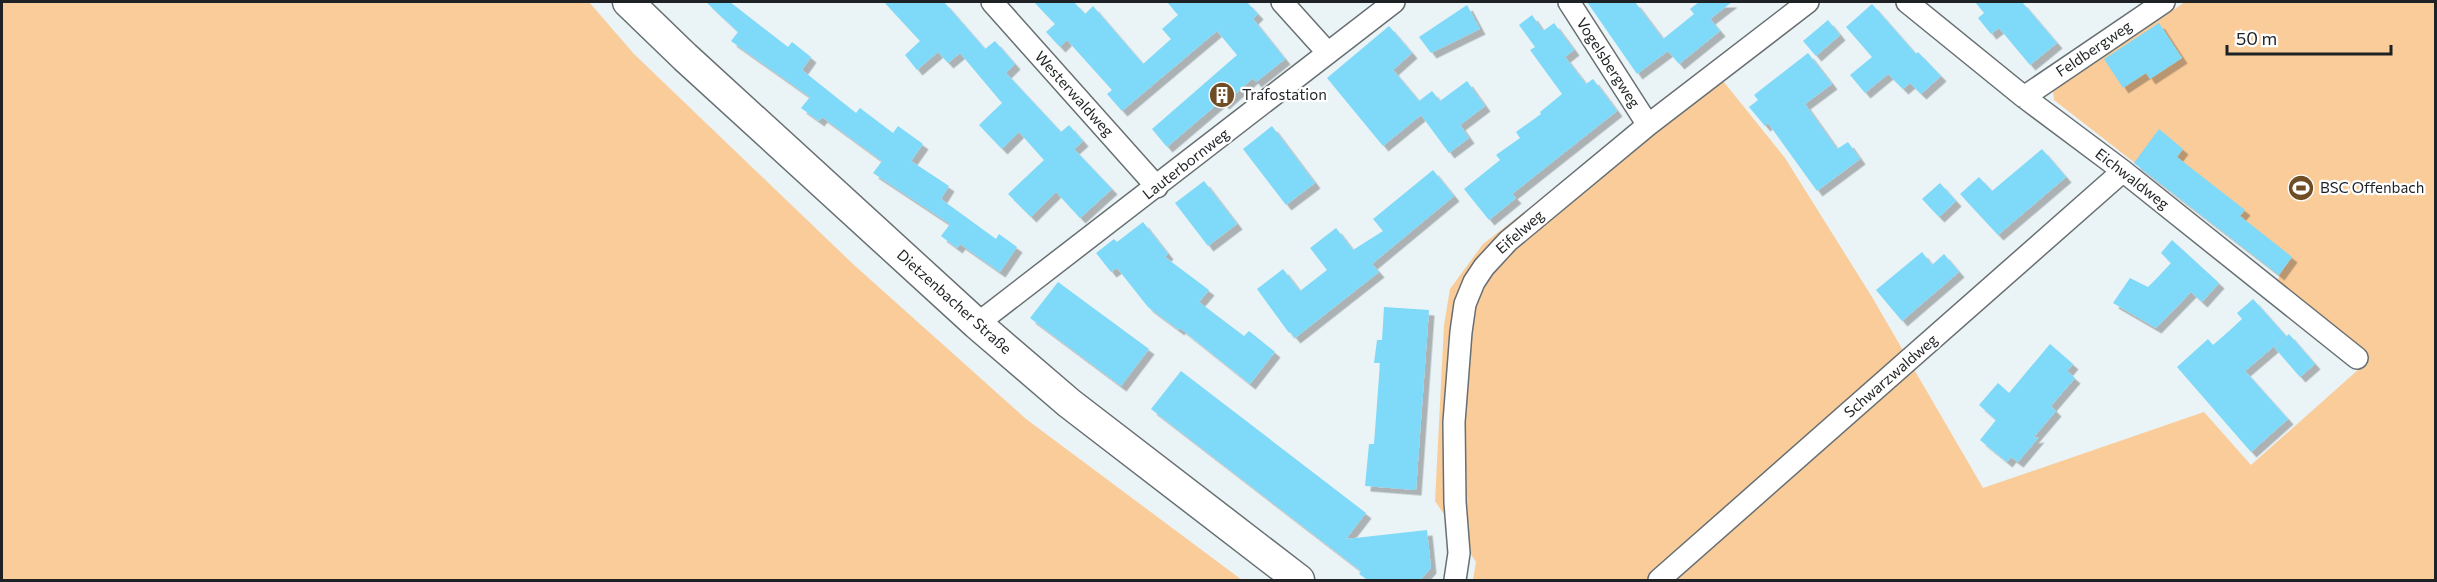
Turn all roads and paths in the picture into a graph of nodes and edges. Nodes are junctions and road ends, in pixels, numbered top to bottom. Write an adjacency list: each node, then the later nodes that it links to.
1 (628, 2): 14 (main road, Dietzenbacher Straße)
2 (992, 2): 13 (street, Westerwaldweg)
3 (1282, 2): 9 (street)
4 (1394, 2): 9 (street, Lauterbornweg)
5 (1569, 2): 11 (street, Vogelsbergweg)
6 (1808, 2): 11 (street, Eifelweg)
7 (1907, 2): 10 (street, Eichwaldweg)
8 (2164, 2): 10 (street, Feldbergweg)
9 (1328, 53): 13 (street, Lauterbornweg)
10 (2024, 97): 12 (street, Eichwaldweg)
11 (1648, 125): 17 (street, Eifelweg)
12 (2123, 171): 15 (street, Eichwaldweg); 18 (street, Schwarzwaldweg)
13 (1157, 186): 14 (street, Lauterbornweg)
14 (977, 324): 16 (main road, Dietzenbacher Straße)
15 (2357, 358)
16 (1299, 580)
17 (1455, 580)
18 (1659, 580)

